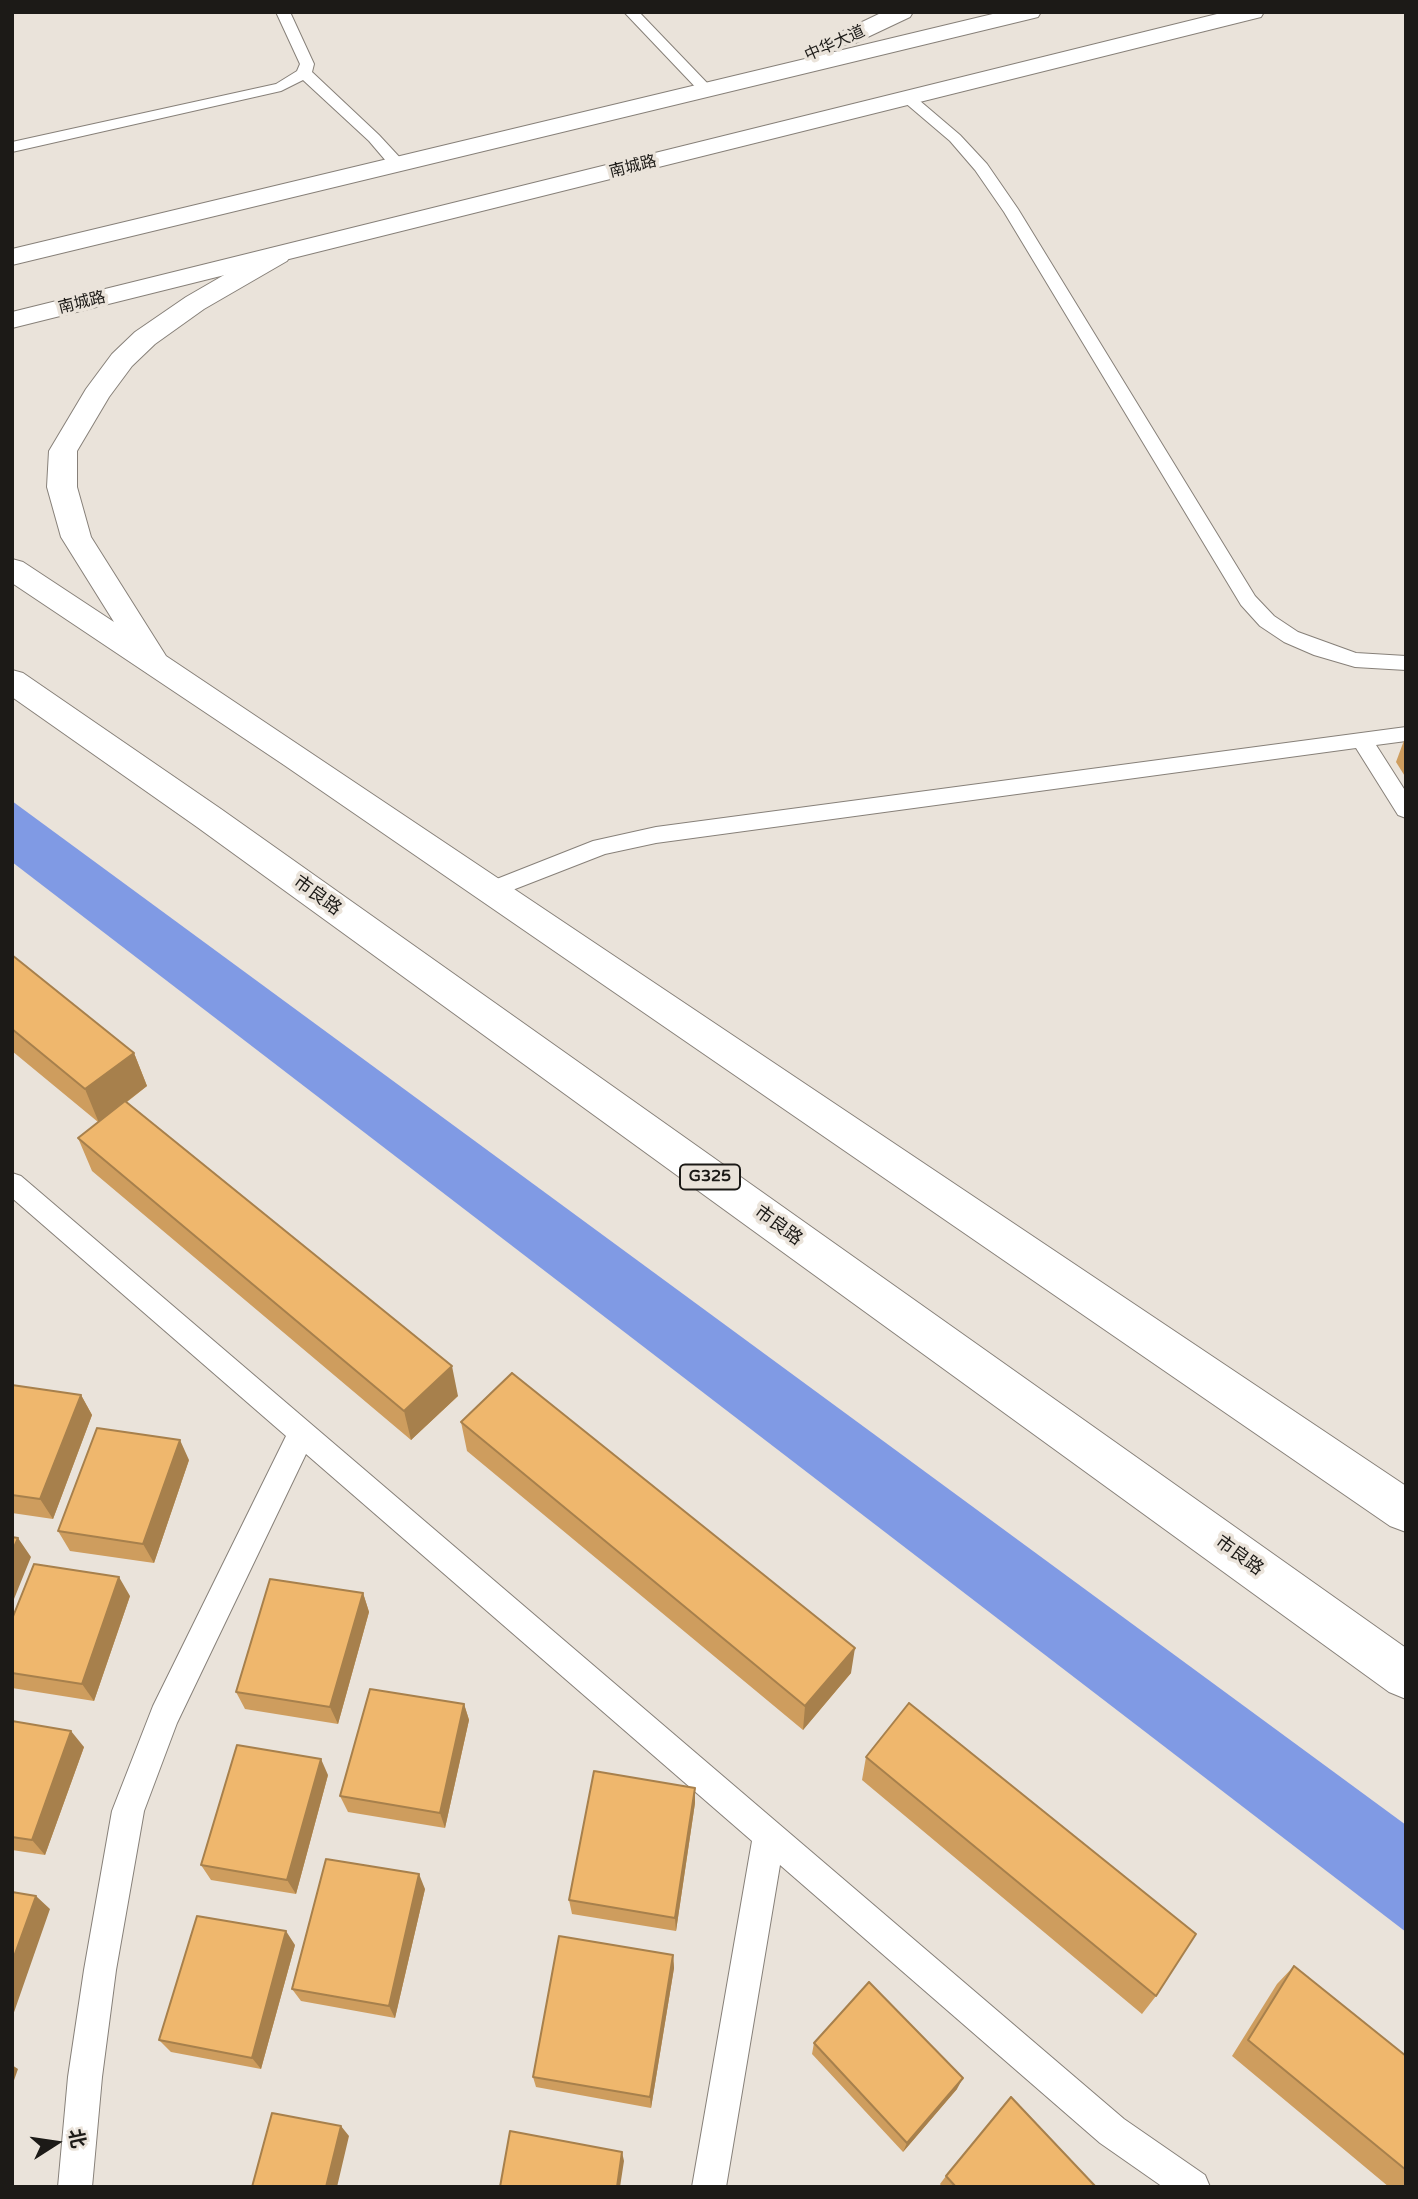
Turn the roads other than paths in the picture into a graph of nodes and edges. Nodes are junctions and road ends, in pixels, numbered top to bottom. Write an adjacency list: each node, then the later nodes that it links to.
1 (283, 12): 6 (lane)
2 (631, 12): 8 (lane)
3 (902, 12): 7 (main road, 中华大道)
4 (1030, 12): 7 (main road, 南城路)
5 (1253, 12): 9 (main road, 南城路)
6 (304, 73): 10 (lane); 11 (lane)
7 (767, 75): 8 (main road, 南城路)
8 (706, 90): 11 (main road, 南城路)
9 (908, 98): 12 (main road, 南城路); 17 (lane)
10 (12, 147)
11 (398, 164): 14 (main road, 南城路)
12 (278, 255): 14 (main road, 南城路); 18 (main road)
13 (12, 257): 14 (main road, 南城路)
14 (134, 259): 15 (main road, 南城路)
15 (12, 320)
16 (12, 569): 18 (main road)
17 (1406, 663)
18 (158, 666): 23 (main road)
19 (12, 681): 27 (main road, 市良路 / G325)
20 (1406, 734): 21 (lane)
21 (1362, 740): 22 (lane); 23 (lane)
22 (1406, 810)
23 (492, 890): 26 (main road)
24 (12, 1183): 25 (lane)
25 (302, 1433): 28 (lane); 29 (lane)
26 (1406, 1511)
27 (1406, 1675)
28 (769, 1836): 30 (lane); 31 (lane)
29 (75, 2187)
30 (709, 2187)
31 (1193, 2187)

